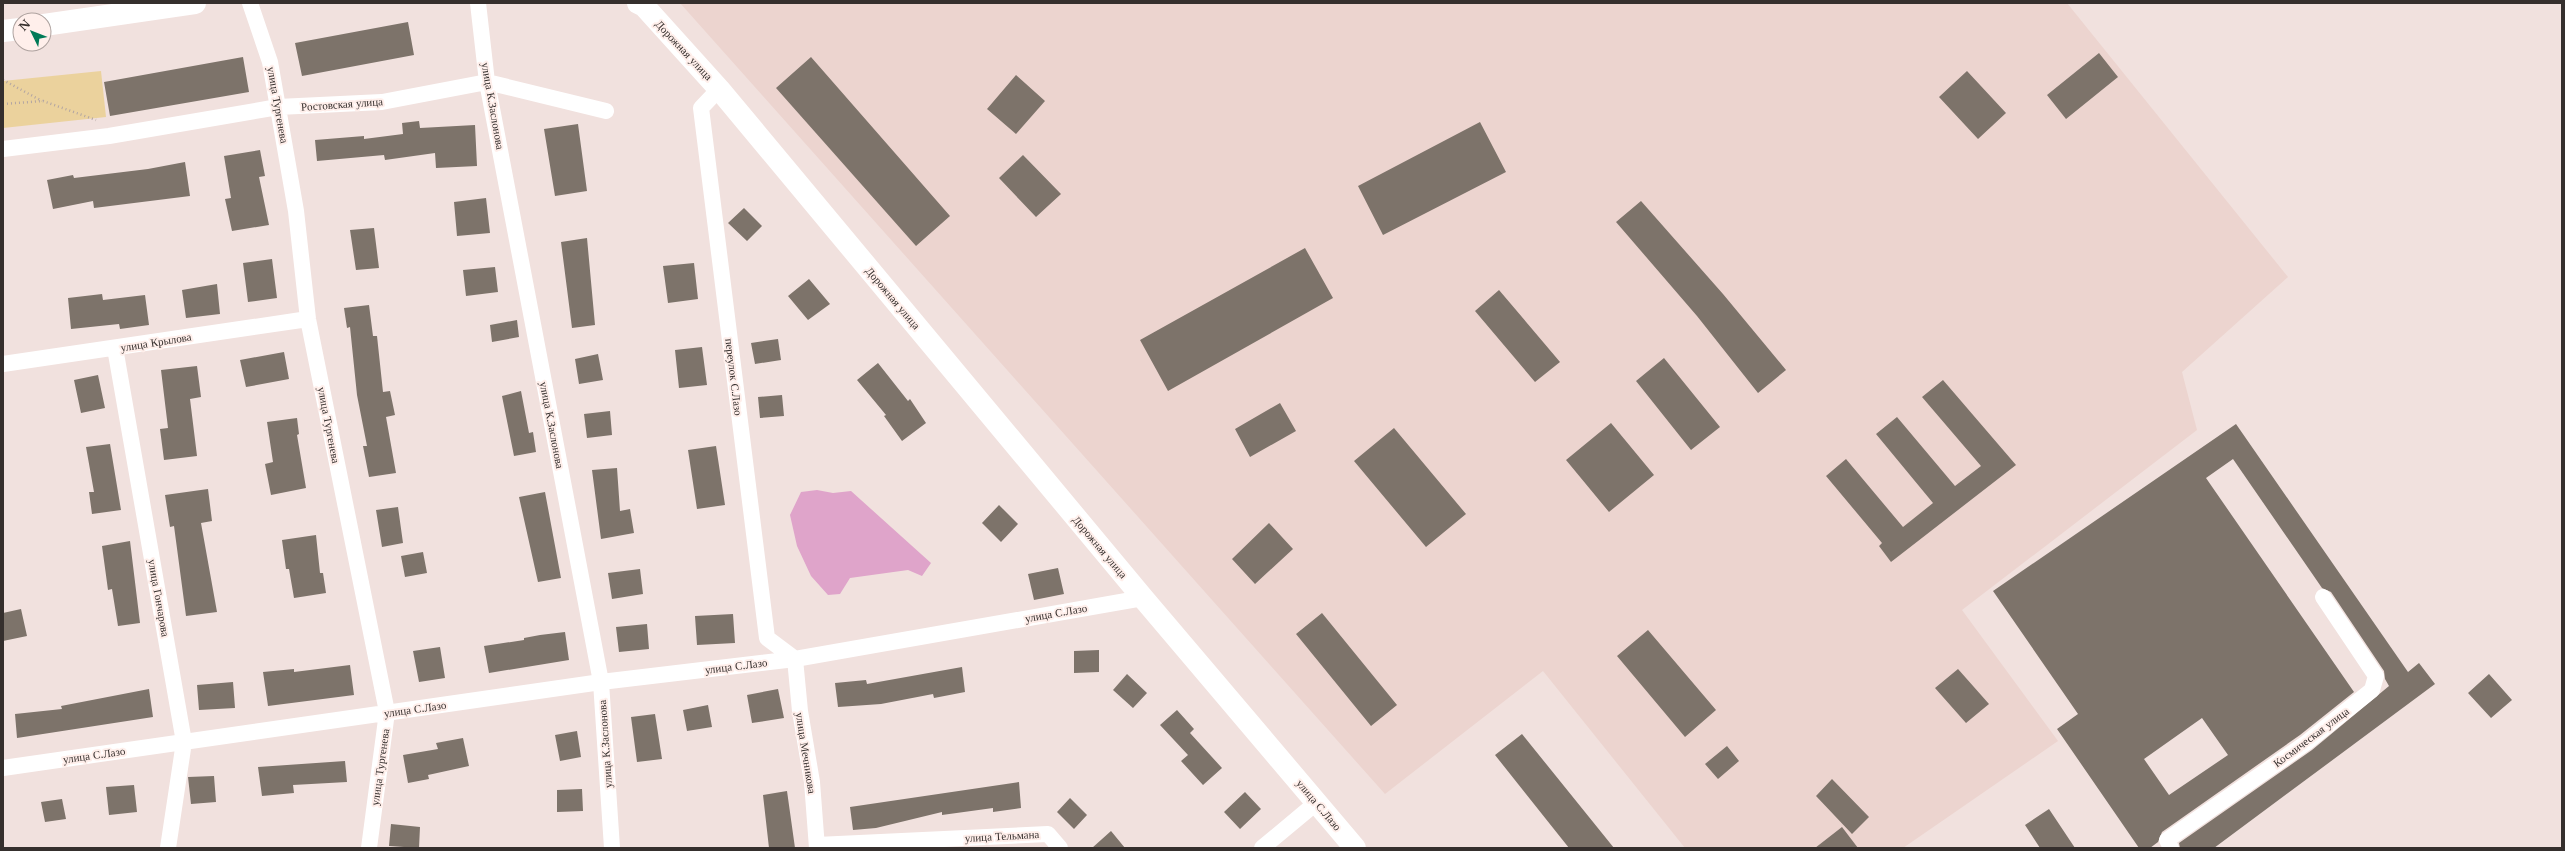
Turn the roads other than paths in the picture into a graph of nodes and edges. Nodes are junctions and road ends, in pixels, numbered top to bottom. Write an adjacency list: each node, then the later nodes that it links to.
1 (195, 3): 5 (street)
2 (250, 3): 8 (street, улица Тургенева)
3 (478, 3): 6 (street, улица К.Заслонова)
4 (638, 3): 7 (street, Дорожная улица)
5 (52, 24)
6 (487, 82): 8 (street, Ростовская улица); 9 (street, Ростовская улица); 17 (street, улица К.Заслонова)
7 (719, 89): 15 (street, Дорожная улица); 16 (street, переулок С.Лазо)
8 (278, 108): 10 (street, Ростовская улица); 11 (street, улица Тургенева)
9 (606, 111)
10 (3, 149)
11 (308, 319): 12 (street, улица Крылова); 18 (street, улица Тургенева)
12 (115, 348): 13 (street, улица Крылова); 19 (street, улица Гончарова)
13 (3, 364)
14 (2323, 597): 29 (street, Космическая улица)
15 (1143, 598): 16 (street, улица С.Лазо); 21 (street, улица С.Лазо)
16 (794, 659): 17 (street, улица С.Лазо); 22 (street, улица Мечникова)
17 (601, 682): 18 (street, улица С.Лазо); 25 (street, улица К.Заслонова)
18 (387, 712): 19 (street, улица С.Лазо); 24 (street, улица Тургенева)
19 (184, 742): 20 (street, улица С.Лазо); 23 (street, улица Гончарова)
20 (3, 768)
21 (1316, 802): 27 (street); 28 (street, улица С.Лазо)
22 (817, 846): 26 (street, улица Тельмана)
23 (168, 848)
24 (369, 848)
25 (612, 848)
26 (1060, 848)
27 (1262, 848)
28 (1355, 848)
29 (2171, 848)

